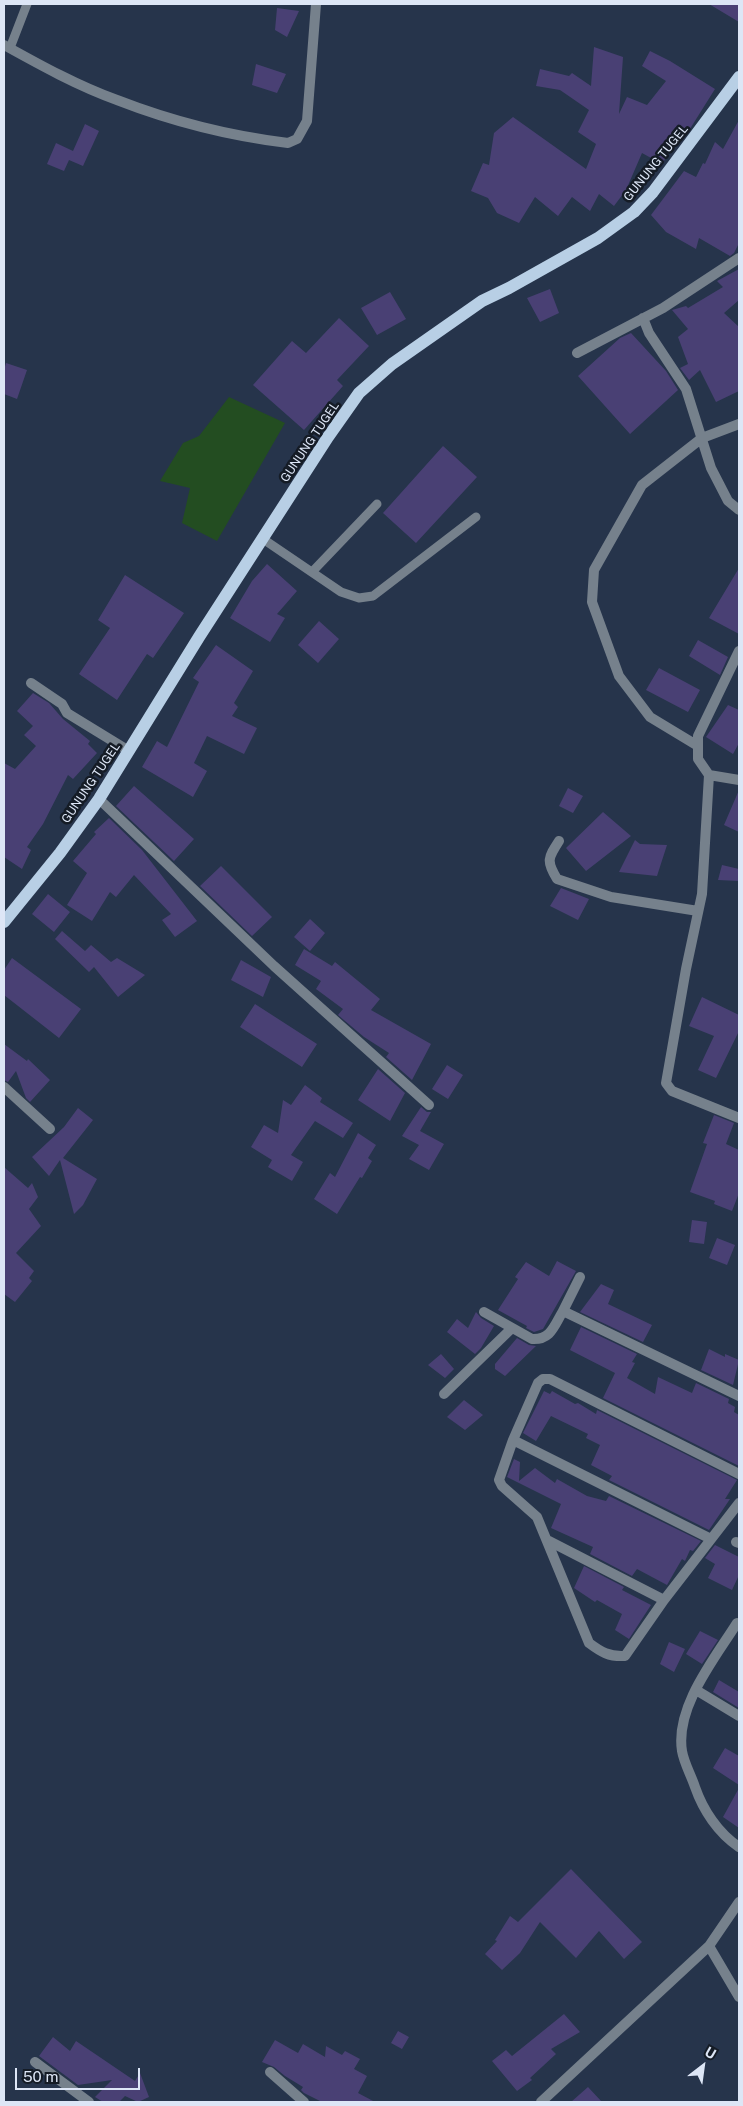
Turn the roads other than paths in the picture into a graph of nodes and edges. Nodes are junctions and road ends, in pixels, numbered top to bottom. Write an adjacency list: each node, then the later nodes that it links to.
1 (27, 4): 3 (lane)
2 (316, 4): 3 (street)
3 (7, 47)
4 (739, 77): 13 (main road, GUNUNG TUGEL)
5 (739, 258): 6 (street)
6 (643, 318): 7 (street); 9 (street)
7 (577, 353)
8 (739, 424): 9 (street)
9 (702, 438): 11 (street); 17 (street)
10 (377, 504): 14 (lane)
11 (739, 510)
12 (476, 516): 14 (lane)
13 (263, 539): 14 (lane); 18 (main road, GUNUNG TUGEL)
14 (312, 572)
15 (739, 650): 17 (street)
16 (31, 684): 18 (street)
17 (698, 746): 19 (street)
18 (129, 751): 21 (main road, GUNUNG TUGEL)
19 (709, 776): 20 (street); 23 (street)
20 (739, 780)
21 (99, 799): 24 (main road, GUNUNG TUGEL); 26 (street)
22 (558, 841): 23 (street)
23 (698, 911): 27 (street)
24 (4, 922)
25 (4, 1087): 28 (street)
26 (429, 1105)
27 (739, 1118)
28 (50, 1129)
29 (580, 1277): 31 (street)
30 (484, 1312): 32 (street)
31 (563, 1312): 32 (street); 34 (street)
32 (511, 1329): 33 (street)
33 (444, 1394)
34 (739, 1396)
35 (513, 1440): 36 (street); 38 (street); 39 (street)
36 (739, 1474)
37 (739, 1503): 38 (street)
38 (712, 1538): 40 (street)
39 (547, 1540): 40 (street); 40 (street)
40 (664, 1600)
41 (738, 1622): 42 (street)
42 (696, 1690): 43 (street); 44 (street)
43 (739, 1716)
44 (739, 1847)
45 (739, 1902): 46 (street)
46 (709, 1946): 47 (street); 52 (street)
47 (739, 1997)
48 (35, 2062): 50 (street)
49 (270, 2072): 51 (street)
50 (89, 2102)
51 (304, 2102)
52 (541, 2102)

